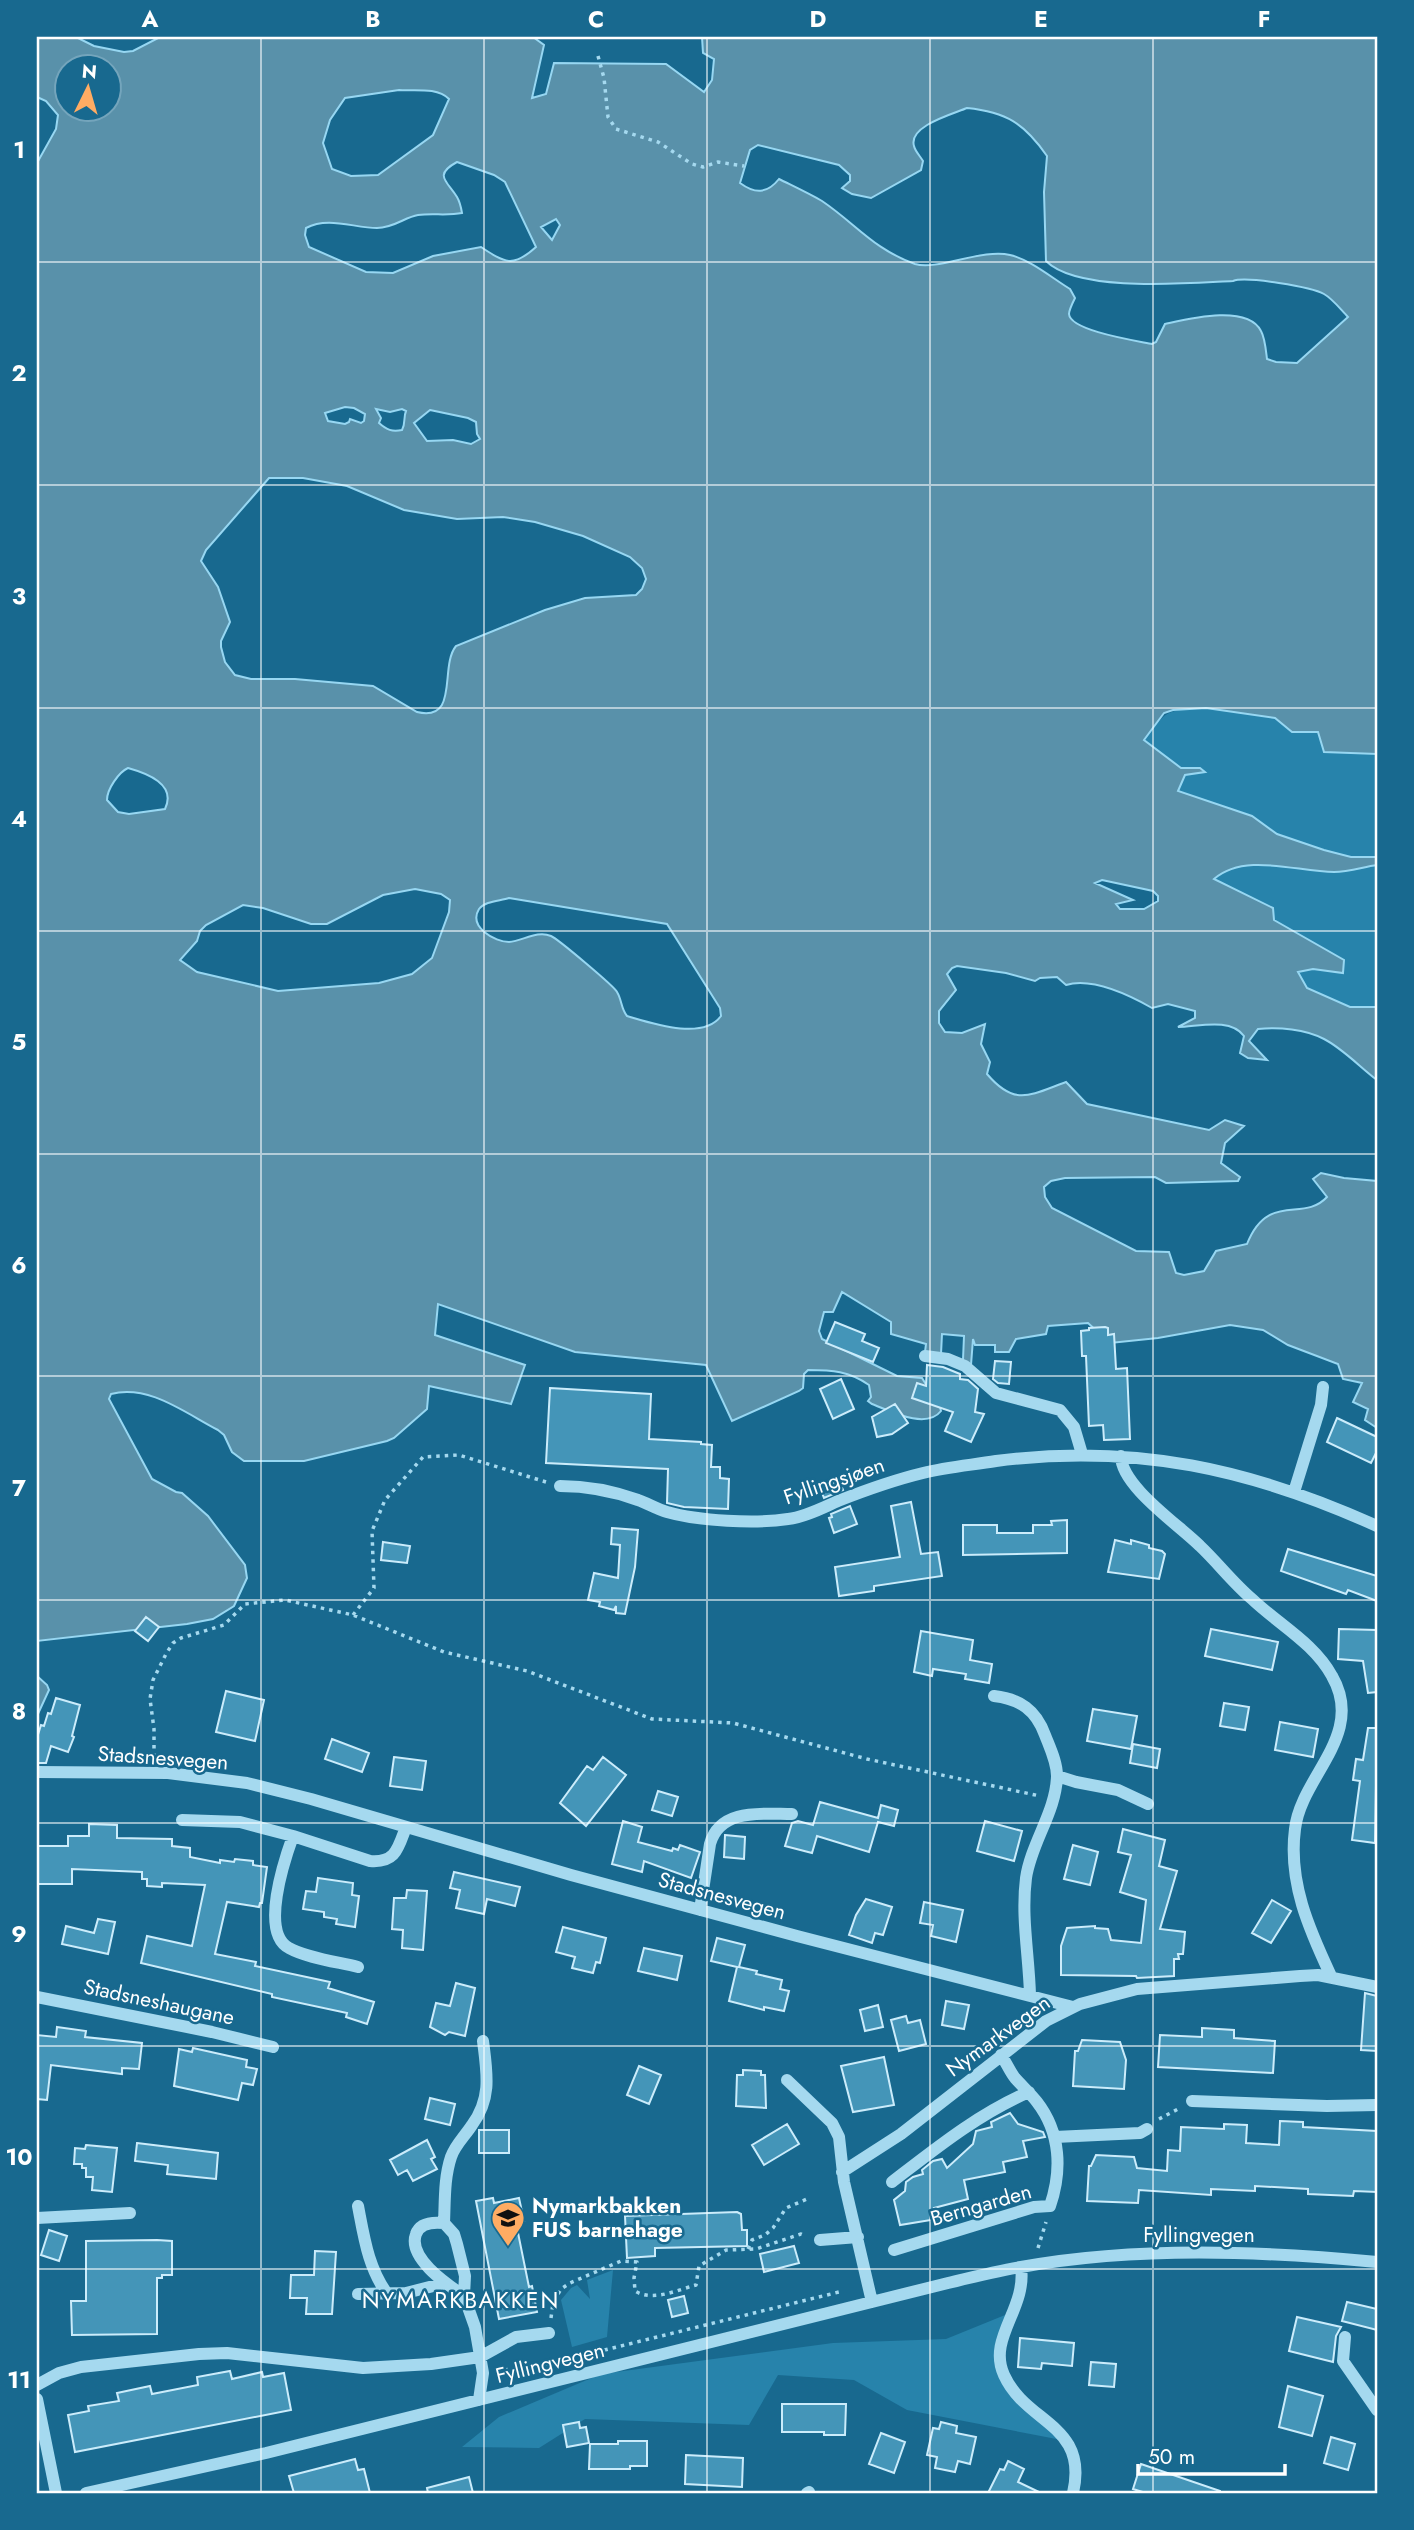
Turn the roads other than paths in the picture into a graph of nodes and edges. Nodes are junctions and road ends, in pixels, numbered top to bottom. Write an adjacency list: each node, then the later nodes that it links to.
1 (925, 1356): 3 (street)
2 (1324, 1387): 6 (street)
3 (1082, 1454): 4 (street, Fyllingsjøen); 5 (street, Fyllingsjøen)
4 (1121, 1455): 6 (street, Fyllingsjøen); 18 (street)
5 (559, 1486)
6 (1294, 1492): 7 (street, Fyllingsjøen)
7 (1377, 1526)
8 (994, 1696): 10 (street)
9 (37, 1772): 14 (street, Stadsnesvegen)
10 (1057, 1776): 11 (street); 20 (street)
11 (1148, 1804)
12 (792, 1814): 16 (street)
13 (182, 1820): 15 (street)
14 (407, 1827): 15 (street); 16 (street, Stadsnesvegen)
15 (293, 1836): 17 (street)
16 (700, 1910): 20 (street, Stadsnesvegen)
17 (358, 1967)
18 (1331, 1976): 19 (street, Nymarkvegen); 22 (street, Nymarkvegen)
19 (1377, 1987)
20 (1030, 1995): 22 (street, Stadsnesvegen)
21 (37, 1997): 24 (street, Stadsneshaugane)
22 (1073, 2007): 25 (street, Nymarkvegen)
23 (483, 2041): 37 (street)
24 (273, 2047)
25 (1001, 2055): 27 (street, Berngarden); 32 (street, Nymarkvegen)
26 (787, 2080): 32 (street)
27 (1029, 2092): 31 (street, Berngarden); 33 (street)
28 (1192, 2101): 29 (street)
29 (1377, 2105)
30 (1147, 2129): 31 (street)
31 (1055, 2137): 40 (street, Berngarden)
32 (842, 2172): 38 (street)
33 (892, 2182)
34 (358, 2206): 45 (street)
35 (130, 2213): 36 (street)
36 (37, 2218)
37 (444, 2223): 43 (street); 46 (street)
38 (858, 2237): 39 (street); 47 (street)
39 (820, 2240)
40 (894, 2250)
41 (1377, 2262): 42 (street, Fyllingvegen)
42 (1026, 2266): 47 (street, Fyllingvegen); 58 (street)
43 (445, 2283): 45 (street); 46 (street)
44 (358, 2294): 45 (street)
45 (388, 2295)
46 (464, 2296): 50 (street)
47 (872, 2302): 53 (street, Fyllingvegen)
48 (549, 2333): 50 (street)
49 (1345, 2337): 54 (street)
50 (480, 2357): 51 (street, Fyllingvegen); 53 (street)
51 (37, 2385)
52 (37, 2399): 56 (street)
53 (479, 2400): 55 (street, Fyllingvegen)
54 (1377, 2410)
55 (121, 2489): 57 (street, Fyllingvegen)
56 (56, 2493)
57 (86, 2493)
58 (1073, 2493)

